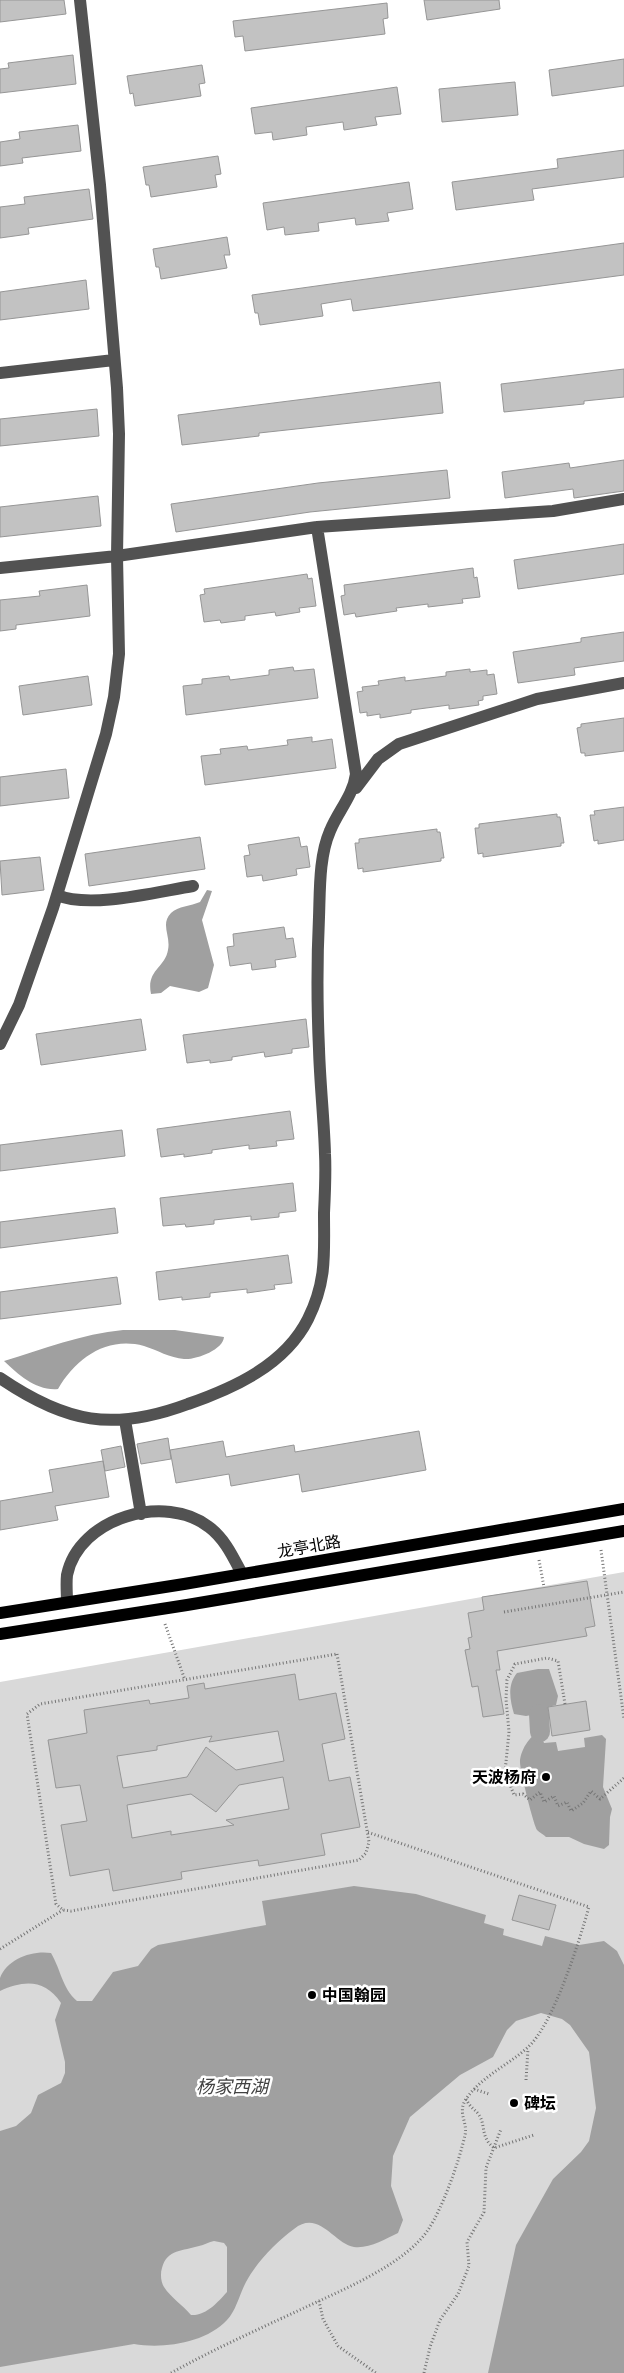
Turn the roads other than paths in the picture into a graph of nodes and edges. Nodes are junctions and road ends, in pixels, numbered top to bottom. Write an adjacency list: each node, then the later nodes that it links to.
1 (80, 0): 2 (street)
2 (114, 360): 3 (street); 6 (street)
3 (0, 374)
4 (624, 499): 5 (street)
5 (317, 527): 6 (street); 9 (street)
6 (117, 556): 7 (street); 11 (street)
7 (0, 568)
8 (624, 683): 9 (street)
9 (354, 790): 14 (street)
10 (193, 886): 11 (street)
11 (57, 895): 12 (street)
12 (0, 1044)
13 (0, 1378): 14 (street)
14 (125, 1420): 16 (street)
15 (624, 1509): 18 (main road, 龙亭北路)
16 (140, 1514): 18 (street); 19 (street)
17 (624, 1530): 21 (main road)
18 (242, 1574): 19 (main road, 龙亭北路)
19 (67, 1602): 20 (main road, 龙亭北路)
20 (0, 1613)
21 (0, 1634)

